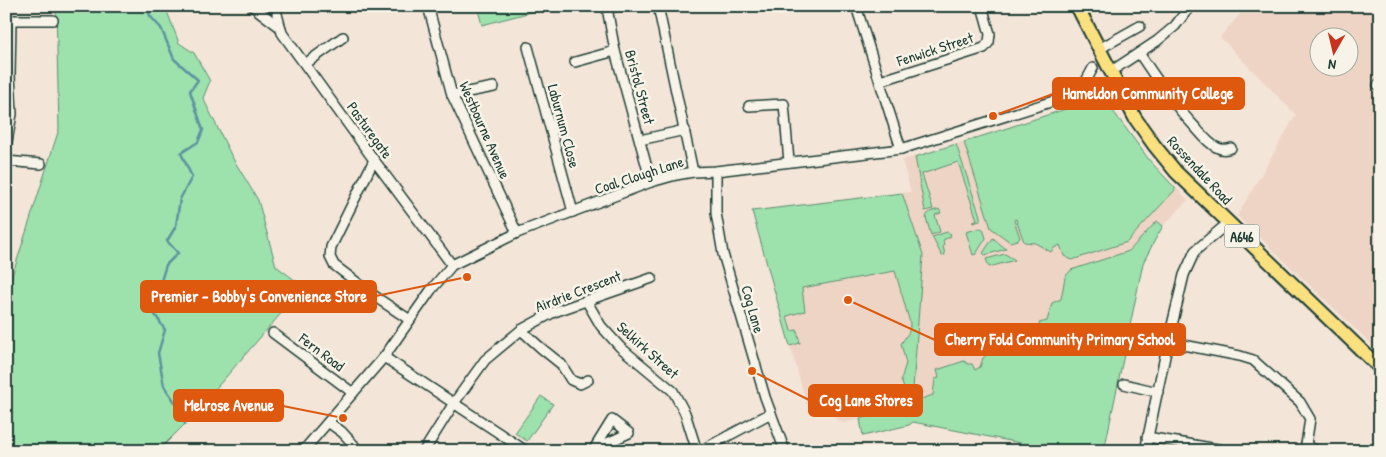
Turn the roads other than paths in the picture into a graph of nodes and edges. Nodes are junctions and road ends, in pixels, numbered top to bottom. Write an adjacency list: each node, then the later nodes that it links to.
1 (252, 6): 13 (street)
2 (277, 6): 13 (street, Pasturegate)
3 (428, 6): 27 (street, Westbourne Avenue)
4 (617, 6): 17 (street, Bristol Street)
5 (658, 6): 29 (street)
6 (856, 6): 23 (street)
7 (982, 6): 23 (street, Fenwick Street)
8 (1077, 6): 16 (highway, Rossendale Road / A646)
9 (1188, 6): 18 (street)
10 (9, 20): 11 (street); 31 (street)
11 (53, 20)
12 (1140, 26): 16 (street)
13 (281, 28): 20 (street, Pasturegate)
14 (343, 37): 20 (street)
15 (528, 47): 41 (street, Laburnum Close)
16 (1099, 49): 22 (highway, Rossendale Road / A646)
17 (615, 51): 19 (street); 30 (street, Bristol Street)
18 (1139, 53): 22 (street); 32 (street)
19 (576, 62)
20 (305, 64): 34 (street, Pasturegate)
21 (1093, 68): 26 (street)
22 (1110, 72): 25 (highway, Rossendale Road / A646)
23 (880, 82): 33 (street)
24 (494, 87): 27 (street)
25 (1120, 90): 26 (street, Coal Clough Lane); 42 (highway, Rossendale Road / A646)
26 (1076, 94): 33 (street, Coal Clough Lane)
27 (452, 95): 43 (street, Westbourne Avenue)
28 (749, 106): 36 (street)
29 (685, 130): 30 (street); 39 (street)
30 (640, 140): 40 (street, Bristol Street)
31 (6, 147)
32 (1231, 148)
33 (901, 149): 36 (street, Coal Clough Lane)
34 (374, 160): 44 (street, Pasturegate); 47 (street)
35 (6, 161): 37 (street)
36 (789, 162): 38 (street, Coal Clough Lane)
37 (41, 164)
38 (716, 171): 39 (street, Coal Clough Lane); 58 (street, Cog Lane)
39 (693, 172): 40 (street, Coal Clough Lane)
40 (651, 182): 41 (street, Coal Clough Lane)
41 (573, 212): 43 (street, Coal Clough Lane)
42 (1228, 223): 50 (street); 52 (highway, Rossendale Road / A646)
43 (517, 233): 44 (street, Coal Clough Lane)
44 (452, 265): 47 (street, Coal Clough Lane)
45 (652, 278): 46 (street, Airdrie Crescent)
46 (586, 300): 48 (street, Airdrie Crescent); 68 (street, Selkirk Street)
47 (410, 320): 51 (street, Coal Clough Lane)
48 (521, 330): 53 (street); 57 (street, Airdrie Crescent)
49 (273, 333): 56 (street, Fern Road)
50 (1168, 342): 55 (street); 63 (street)
51 (384, 358): 56 (street, Coal Clough Lane); 57 (street)
52 (1380, 368)
53 (588, 380)
54 (1124, 384): 55 (street)
55 (1158, 392): 60 (street)
56 (353, 393): 59 (street, Coal Clough Lane)
57 (454, 403): 61 (street); 65 (street, Airdrie Crescent)
58 (771, 413): 68 (street); 69 (street, Cog Lane)
59 (328, 422): 62 (street); 64 (street, Coal Clough Lane)
60 (1148, 437): 70 (street); 71 (street)
61 (514, 443): 66 (street); 67 (street)
62 (354, 445)
63 (1306, 448): 72 (street)
64 (303, 451)
65 (424, 451)
66 (508, 451)
67 (526, 451)
68 (699, 451)
69 (785, 451)
70 (1145, 451)
71 (1229, 451)
72 (1317, 451)

